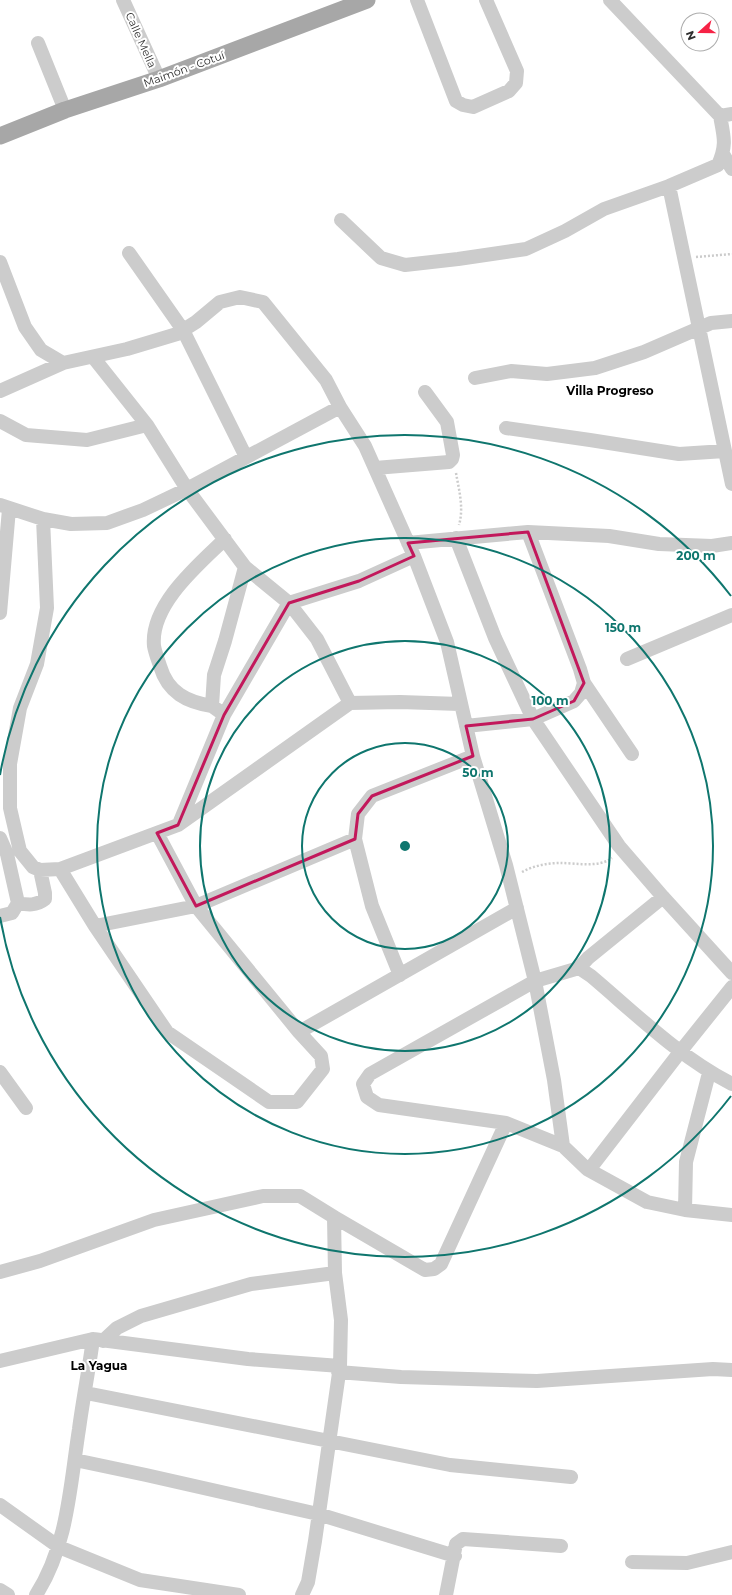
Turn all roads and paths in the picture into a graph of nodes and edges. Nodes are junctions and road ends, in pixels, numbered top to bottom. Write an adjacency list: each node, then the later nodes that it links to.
1 (123, 0): 7 (street, Calle Mella)
2 (367, 0): 7 (main road, Maimón - Cotuí)
3 (417, 0): 4 (street)
4 (486, 0)
5 (610, 0): 9 (street)
6 (38, 43): 8 (street)
7 (159, 79): 8 (main road, Maimón - Cotuí)
8 (65, 110): 10 (main road, Maimón - Cotuí)
9 (726, 115): 11 (street)
10 (0, 135)
11 (723, 154): 12 (street); 13 (street)
12 (732, 169)
13 (669, 186): 14 (street); 17 (street)
14 (341, 220)
15 (129, 253): 21 (street)
16 (732, 254): 17 (path)
17 (684, 257): 20 (street)
18 (0, 262): 23 (street)
19 (732, 321): 20 (street)
20 (699, 328): 24 (street); 31 (street)
21 (183, 330): 22 (street); 27 (street); 32 (street)
22 (94, 357): 23 (street); 29 (street)
23 (63, 363): 25 (street)
24 (475, 378)
25 (0, 391)
26 (425, 392): 33 (street)
27 (340, 407): 32 (street); 34 (street)
28 (0, 421): 29 (street)
29 (147, 425): 36 (street)
30 (506, 428): 31 (street)
31 (726, 441): 35 (street)
32 (246, 457): 36 (street)
33 (452, 459): 34 (street); 40 (path)
34 (375, 468): 42 (street)
35 (732, 484)
36 (186, 489): 38 (street); 41 (street)
37 (4, 507): 38 (street); 47 (street)
38 (43, 519): 65 (street)
39 (528, 532): 40 (street); 43 (street); 50 (street)
40 (456, 538): 42 (street); 55 (street)
41 (225, 539): 45 (street); 53 (street)
42 (408, 543): 44 (street)
43 (732, 543)
44 (414, 556): 46 (street); 52 (street)
45 (246, 567): 46 (street); 53 (street)
46 (289, 603): 51 (street); 54 (street)
47 (0, 612)
48 (732, 615): 49 (street)
49 (628, 659)
50 (584, 683): 55 (street); 57 (street)
51 (350, 702): 52 (street); 59 (street)
52 (460, 704): 56 (street)
53 (212, 706): 54 (street)
54 (224, 715): 59 (street)
55 (533, 719): 56 (street); 63 (street)
56 (466, 726): 58 (street)
57 (632, 754)
58 (473, 756): 62 (street); 66 (street)
59 (178, 825): 60 (street)
60 (157, 833): 64 (street); 69 (street)
61 (0, 838): 68 (street)
62 (355, 838): 69 (street); 75 (street)
63 (619, 846): 66 (path); 67 (street)
64 (60, 869): 65 (street); 72 (street)
65 (40, 870): 68 (street)
66 (511, 882): 70 (street)
67 (664, 898): 73 (street); 74 (street)
68 (18, 903): 71 (street)
69 (196, 906): 72 (street); 78 (street)
70 (517, 908): 75 (street); 76 (street)
71 (0, 916)
72 (94, 926): 78 (street)
73 (579, 968): 76 (street); 79 (street)
74 (732, 973)
75 (400, 975): 78 (street)
76 (536, 981): 84 (street); 85 (street)
77 (732, 987): 79 (street)
78 (299, 1032)
79 (680, 1052): 81 (street); 86 (street)
80 (0, 1072): 83 (street)
81 (709, 1073): 82 (street); 87 (street)
82 (732, 1084)
83 (26, 1108)
84 (506, 1123): 85 (street); 89 (street)
85 (564, 1146): 86 (street)
86 (587, 1168): 87 (street)
87 (685, 1210): 88 (street)
88 (732, 1215)
89 (334, 1217): 90 (street); 91 (street)
90 (0, 1272)
91 (335, 1273): 92 (street); 94 (street)
92 (98, 1340): 93 (street); 94 (street); 96 (street)
93 (0, 1361)
94 (339, 1369): 95 (street); 97 (street)
95 (732, 1370)
96 (86, 1393): 97 (street); 98 (street)
97 (329, 1442): 99 (street); 101 (street)
98 (75, 1460): 101 (street); 103 (street)
99 (571, 1477)
100 (0, 1505): 103 (street)
101 (318, 1514): 105 (street); 111 (street)
102 (561, 1546): 105 (street)
103 (59, 1548): 109 (street); 110 (street)
104 (732, 1552): 106 (street)
105 (455, 1556): 112 (street)
106 (632, 1562)
107 (0, 1590): 108 (street)
108 (8, 1595)
109 (36, 1595)
110 (239, 1595)
111 (302, 1595)
112 (446, 1595)

